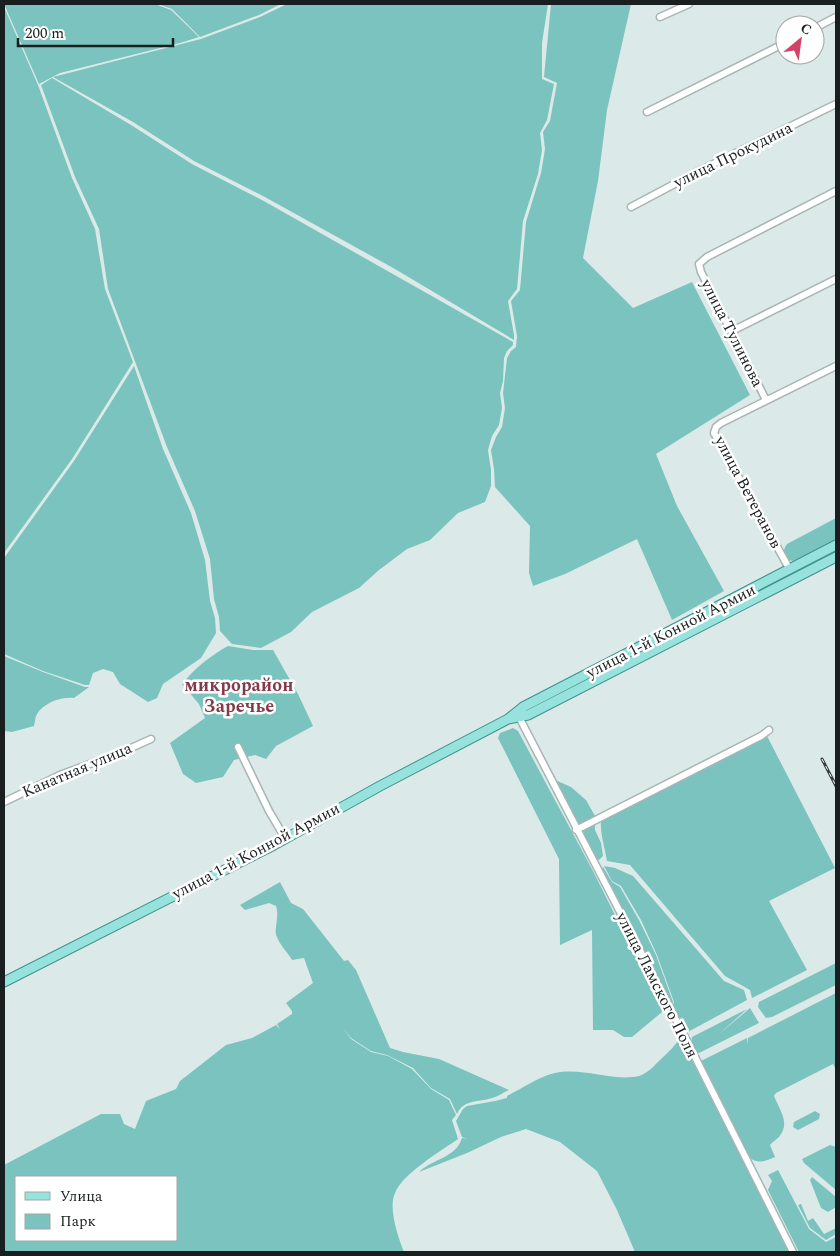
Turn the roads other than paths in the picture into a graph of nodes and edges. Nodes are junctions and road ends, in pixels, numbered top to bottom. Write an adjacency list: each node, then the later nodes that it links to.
1 (689, 4): 2 (street)
2 (660, 17)
3 (775, 48): 5 (street)
4 (836, 104): 7 (street, улица Прокудина)
5 (646, 112)
6 (836, 191): 9 (street, улица Тулинова)
7 (631, 207)
8 (836, 279): 9 (street)
9 (732, 331): 11 (street, улица Тулинова)
10 (836, 366): 11 (street, улица Ветеранов)
11 (766, 400): 14 (street, улица Ветеранов)
12 (836, 546): 14 (main road, улица 1-й Конной Армии)
13 (836, 557): 15 (main road, улица 1-й Конной Армии)
14 (789, 570): 15 (main road); 16 (main road, улица 1-й Конной Армии)
15 (793, 580): 17 (main road, улица 1-й Конной Армии)
16 (710, 610): 17 (main road); 19 (main road, улица 1-й Конной Армии)
17 (716, 620): 18 (main road, улица 1-й Конной Армии)
18 (519, 717): 19 (main road, улица 1-й Конной Армии); 24 (street, улица Ламского Поля)
19 (508, 719): 25 (main road, улица 1-й Конной Армии)
20 (769, 730): 24 (street)
21 (151, 739): 23 (street, Канатная улица)
22 (238, 747): 25 (street)
23 (4, 802)
24 (576, 830): 27 (street, улица Ламского Поля)
25 (285, 838): 26 (main road, улица 1-й Конной Армии)
26 (5, 978)
27 (793, 1252)

